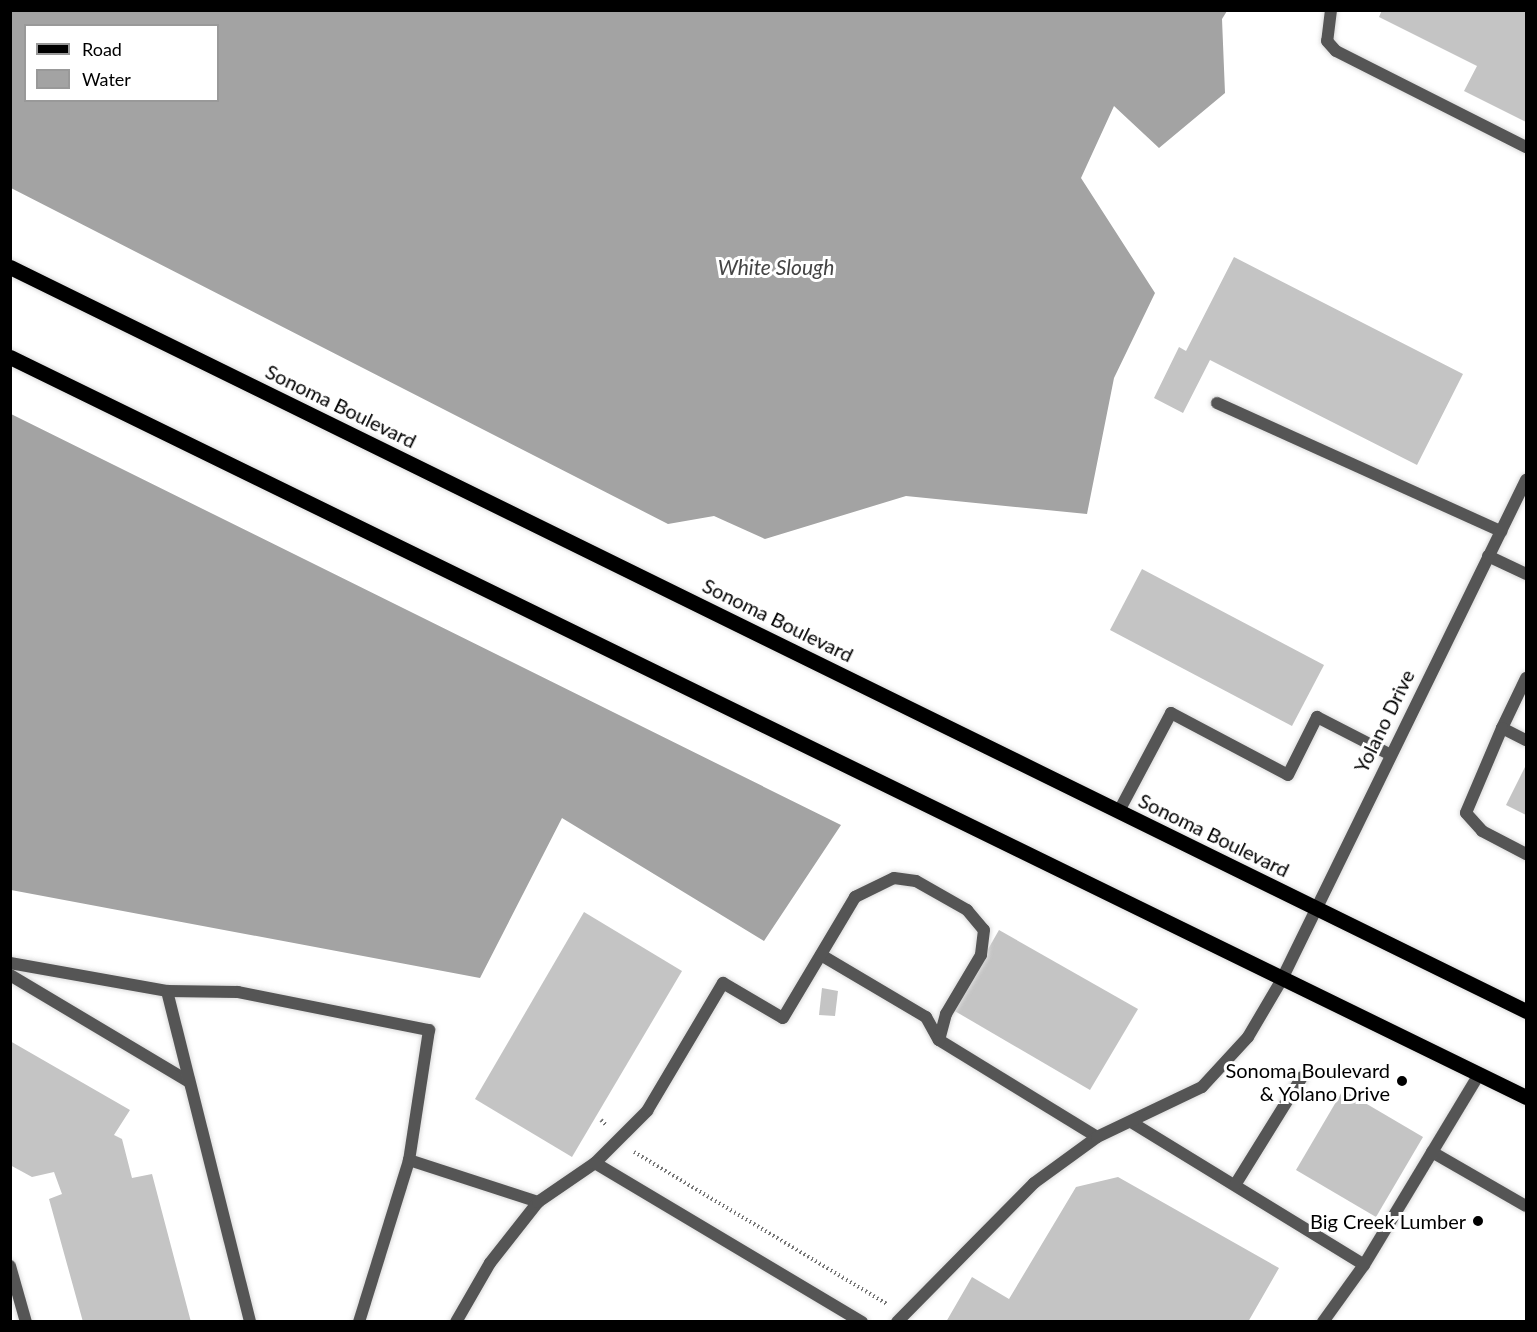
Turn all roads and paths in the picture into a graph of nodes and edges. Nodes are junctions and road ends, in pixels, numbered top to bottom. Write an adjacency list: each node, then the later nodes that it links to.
1 (1331, 10): 2 (street)
2 (1527, 147)
3 (10, 267): 14 (main road, Sonoma Boulevard)
4 (10, 357): 20 (main road)
5 (1217, 403): 7 (street)
6 (1527, 480): 7 (street, Yolano Drive)
7 (1501, 531): 8 (street, Yolano Drive)
8 (1488, 556): 9 (street); 13 (street, Yolano Drive)
9 (1527, 574)
10 (1527, 678): 11 (street)
11 (1502, 728): 12 (street); 15 (street)
12 (1527, 740)
13 (1389, 754): 14 (street); 16 (street, Yolano Drive)
14 (1119, 811): 16 (main road, Sonoma Boulevard)
15 (1527, 854)
16 (1315, 908): 20 (street, Yolano Drive); 22 (main road, Sonoma Boulevard)
17 (821, 956): 23 (street); 23 (street); 31 (street)
18 (10, 963): 21 (street)
19 (10, 975): 26 (street)
20 (1281, 981): 24 (main road); 29 (street, Yolano Drive)
21 (167, 991): 26 (street); 33 (street)
22 (1527, 1011)
23 (939, 1040): 30 (street)
24 (1478, 1076): 27 (main road); 32 (street)
25 (1302, 1077): 35 (street)
26 (188, 1081): 42 (street)
27 (1527, 1097)
28 (600, 1120): 31 (path)
29 (1131, 1122): 30 (street, Yolano Drive); 35 (street)
30 (1097, 1137): 40 (street, Yolano Drive)
31 (620, 1139): 34 (street); 40 (path)
32 (1432, 1152): 37 (street); 38 (street)
33 (410, 1160): 36 (street); 43 (street)
34 (596, 1163): 36 (street); 45 (street)
35 (1234, 1185): 38 (street)
36 (538, 1202): 44 (street)
37 (1527, 1206)
38 (1364, 1265): 46 (street)
39 (10, 1266): 41 (street)
40 (900, 1319)
41 (26, 1322)
42 (250, 1322)
43 (360, 1322)
44 (456, 1322)
45 (862, 1322)
46 (1323, 1322)

